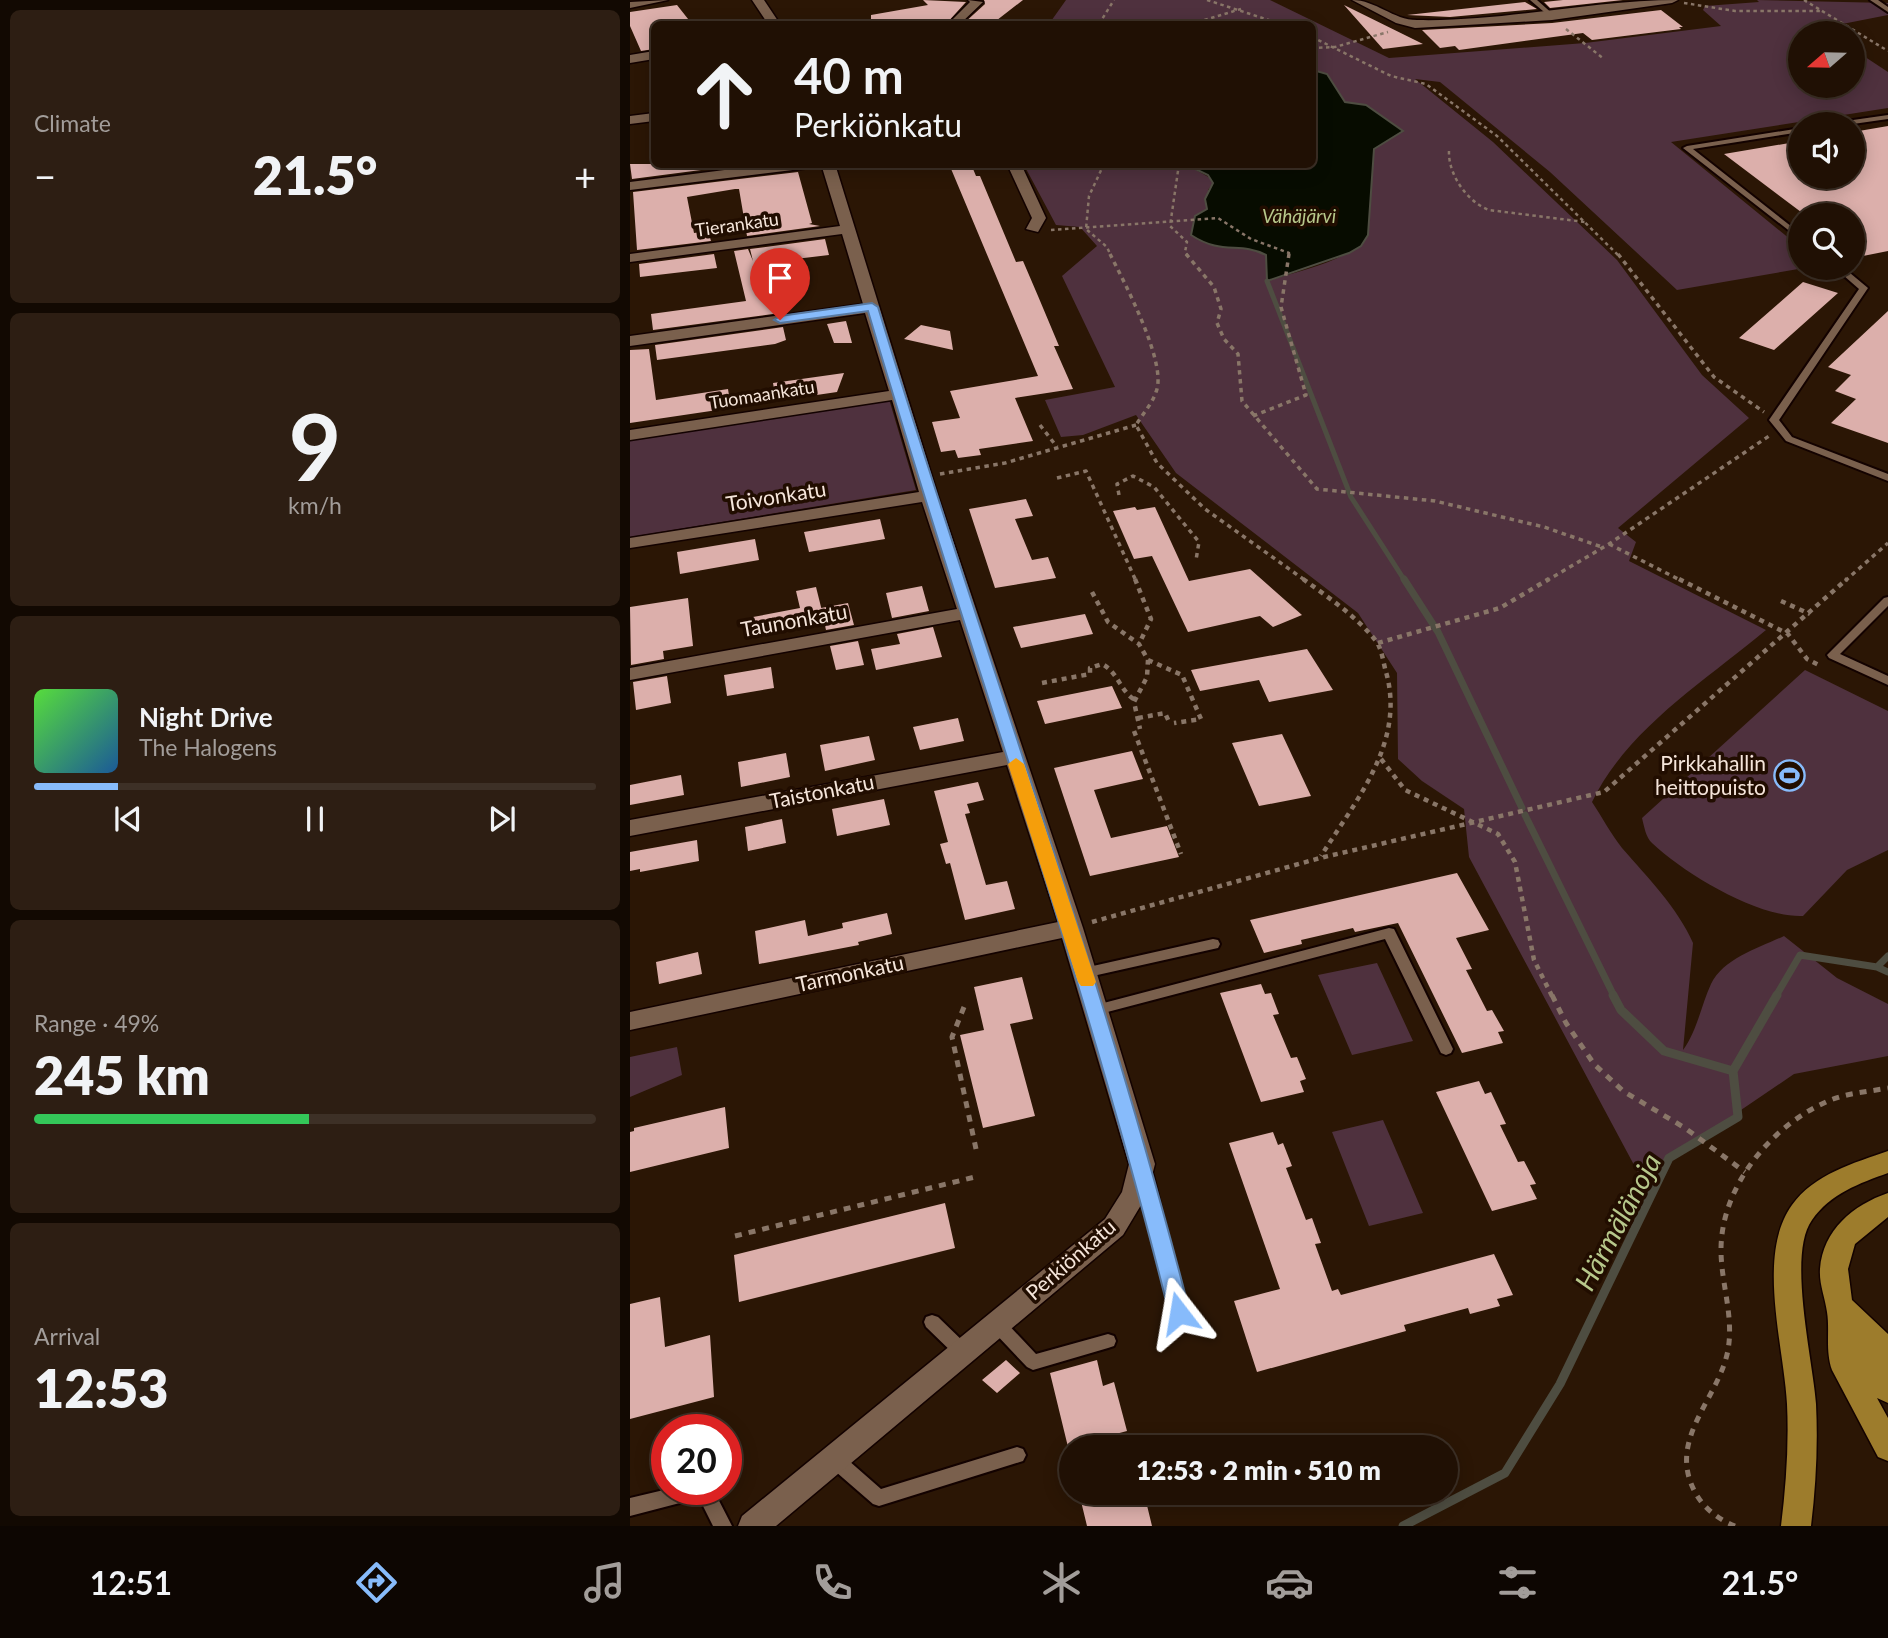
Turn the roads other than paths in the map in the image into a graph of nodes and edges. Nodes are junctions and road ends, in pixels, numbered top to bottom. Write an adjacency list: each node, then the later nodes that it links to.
1 (662, 0): 8 (street)
2 (758, 0): 11 (street)
3 (974, 0): 12 (street)
4 (1358, 0): 10 (street)
5 (1532, 0): 10 (lane)
6 (1873, 0): 9 (lane)
7 (1671, 1): 10 (street)
8 (630, 5)
9 (1888, 10)
10 (1552, 16)
11 (772, 21)
12 (957, 21)
13 (651, 56): 14 (street)
14 (630, 59)
15 (651, 117): 17 (street)
16 (1888, 117): 18 (lane)
17 (630, 120)
18 (1865, 120)
19 (1788, 132): 24 (lane)
20 (776, 168): 23 (street)
21 (829, 168): 25 (street)
22 (1016, 168): 26 (street)
23 (630, 186)
24 (1788, 228)
25 (849, 229): 27 (street, Tierankatu); 29 (street)
26 (1033, 229)
27 (630, 258)
28 (1854, 280): 33 (lane)
29 (872, 307): 30 (street); 31 (street)
30 (630, 341)
31 (899, 394): 32 (street, Tuomaankatu); 34 (street)
32 (630, 435)
33 (1888, 478)
34 (926, 487): 35 (street, Toivonkatu); 37 (street)
35 (630, 543)
36 (1888, 600): 39 (lane)
37 (967, 613): 38 (street, Taunonkatu); 40 (street)
38 (630, 674)
39 (1888, 681)
40 (1013, 757): 41 (street, Taistonkatu); 42 (street)
41 (630, 828)
42 (1071, 928): 44 (street); 46 (street, Tarmonkatu)
43 (1213, 944): 44 (lane)
44 (1084, 973): 45 (street)
45 (1096, 1010): 47 (lane); 49 (street)
46 (630, 1021)
47 (1446, 1049)
48 (1888, 1162): 65 (main road)
49 (1142, 1164): 52 (lane); 54 (street, Perkiönkatu)
50 (1888, 1204): 51 (main road)
51 (1839, 1303): 57 (main road); 58 (main road); 59 (main road)
52 (1179, 1313)
53 (932, 1322): 56 (lane)
54 (997, 1324): 55 (lane); 56 (street, Perkiönkatu)
55 (1108, 1341)
56 (963, 1352): 61 (street, Perkiönkatu)
57 (1888, 1353)
58 (1888, 1390)
59 (1888, 1447)
60 (1017, 1455): 61 (lane)
61 (834, 1459): 64 (street, Perkiönkatu)
62 (630, 1507): 63 (lane)
63 (723, 1526)
64 (753, 1526)
65 (1796, 1526)

